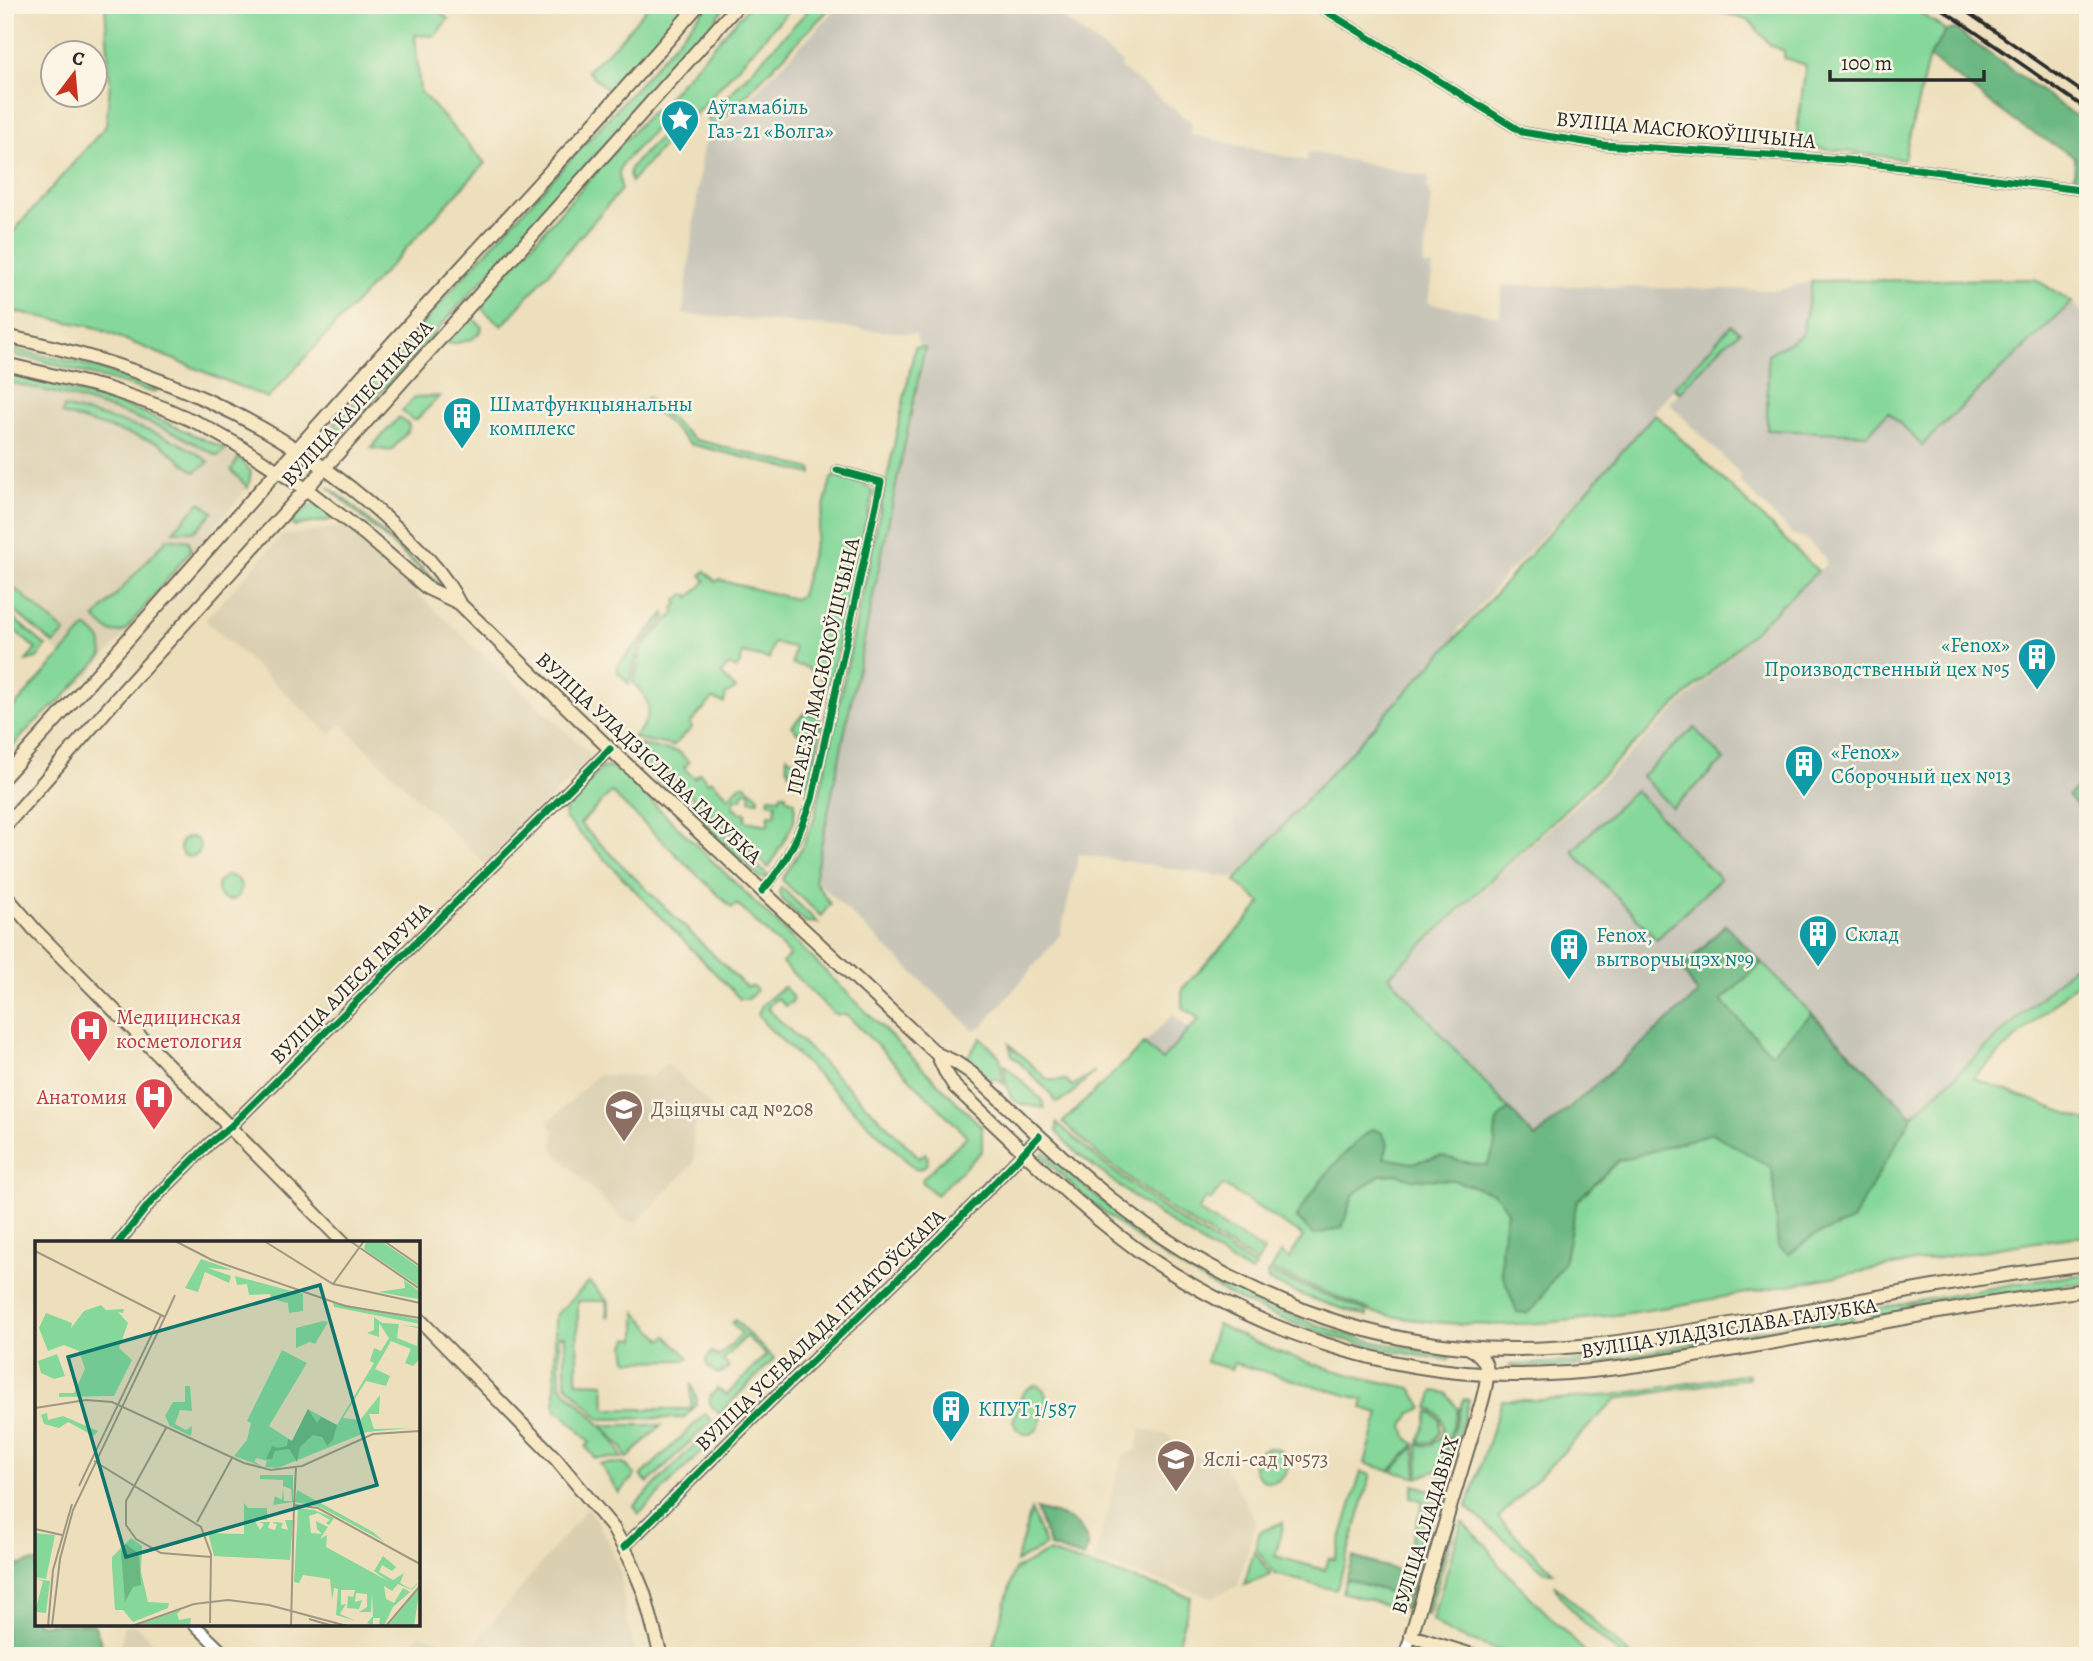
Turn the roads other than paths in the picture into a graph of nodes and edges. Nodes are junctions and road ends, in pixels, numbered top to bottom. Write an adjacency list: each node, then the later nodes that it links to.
1 (698, 5): 7 (main road, ВУЛІЦА КАЛЕСНІКАВА)
2 (738, 5): 8 (main road, ВУЛІЦА КАЛЕСНІКАВА)
3 (1316, 5): 4 (street, ВУЛІЦА МАСЮКОЎШЧЫНА)
4 (2088, 191)
5 (5, 337): 7 (main road, ВУЛІЦА УЛАДЗІСЛАВА ГАЛУБКА)
6 (5, 364): 9 (main road, ВУЛІЦА УЛАДЗІСЛАВА ГАЛУБКА)
7 (297, 449): 8 (main road, ВУЛІЦА УЛАДЗІСЛАВА ГАЛУБКА); 9 (main road, ВУЛІЦА КАЛЕСНІКАВА)
8 (325, 468): 11 (main road, ВУЛІЦА КАЛЕСНІКАВА); 12 (main road, ВУЛІЦА УЛАДЗІСЛАВА ГАЛУБКА)
9 (278, 470): 11 (main road, ВУЛІЦА УЛАДЗІСЛАВА ГАЛУБКА); 14 (main road, ВУЛІЦА КАЛЕСНІКАВА)
10 (837, 470): 16 (street, ПРАЕЗД МАСЮКОЎШЧЫНА)
11 (306, 489): 12 (main road, ВУЛІЦА УЛАДЗІСЛАВА ГАЛУБКА); 15 (main road, ВУЛІЦА КАЛЕСНІКАВА)
12 (460, 603): 13 (main road, ВУЛІЦА УЛАДЗІСЛАВА ГАЛУБКА)
13 (610, 749): 16 (main road, ВУЛІЦА УЛАДЗІСЛАВА ГАЛУБКА); 19 (street, ВУЛІЦА АЛЕСЯ ГАРУНА)
14 (5, 776)
15 (5, 826)
16 (762, 891): 18 (main road, ВУЛІЦА УЛАДЗІСЛАВА ГАЛУБКА)
17 (5, 895): 19 (main road)
18 (937, 1054): 20 (main road, ВУЛІЦА УЛАДЗІСЛАВА ГАЛУБКА); 21 (main road, ВУЛІЦА УЛАДЗІСЛАВА ГАЛУБКА)
19 (230, 1127): 22 (street, ВУЛІЦА АЛЕСЯ ГАРУНА); 23 (main road)
20 (1039, 1136): 21 (street, ВУЛІЦА УСЕВАЛАДА ІГНАТОЎСКАГА); 27 (main road, ВУЛІЦА УЛАДЗІСЛАВА ГАЛУБКА)
21 (1024, 1152): 29 (main road, ВУЛІЦА УЛАДЗІСЛАВА ГАЛУБКА); 32 (street, ВУЛІЦА УСЕВАЛАДА ІГНАТОЎСКАГА)
22 (120, 1241)
23 (342, 1241)
24 (2088, 1264): 28 (main road, ВУЛІЦА УЛАДЗІСЛАВА ГАЛУБКА)
25 (2088, 1290): 30 (main road, ВУЛІЦА УЛАДЗІСЛАВА ГАЛУБКА)
26 (420, 1320): 32 (main road)
27 (1466, 1347): 28 (main road, ВУЛІЦА УЛАДЗІСЛАВА ГАЛУБКА); 30 (main road)
28 (1506, 1349): 30 (main road)
29 (1460, 1371): 30 (main road, ВУЛІЦА УЛАДЗІСЛАВА ГАЛУБКА); 31 (main road)
30 (1486, 1371): 31 (main road, ВУЛІЦА АЛАДАВЫХ)
31 (1480, 1398): 34 (main road, ВУЛІЦА АЛАДАВЫХ)
32 (624, 1546): 36 (main road)
33 (196, 1626): 35 (street)
34 (1411, 1636): 37 (street, ВУЛІЦА АЛАДАВЫХ); 38 (main road)
35 (227, 1656)
36 (661, 1656)
37 (1404, 1656)
38 (1475, 1656)

